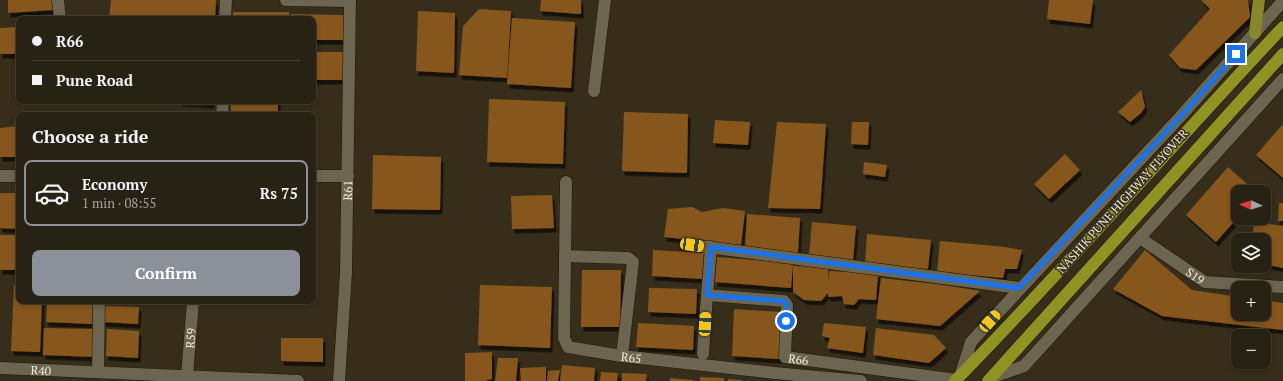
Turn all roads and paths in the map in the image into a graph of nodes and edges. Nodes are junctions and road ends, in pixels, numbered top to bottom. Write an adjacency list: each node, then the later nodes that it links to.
1 (58, 0): 8 (street)
2 (226, 0): 9 (street)
3 (286, 0): 6 (street)
4 (605, 0): 14 (street)
5 (1259, 0): 11 (main road)
6 (350, 1): 18 (street, R61)
7 (1283, 1): 11 (street)
8 (60, 16)
9 (225, 16)
10 (1283, 27): 36 (highway, NASHIK PUNE HIGHWAY FLYOVER)
11 (1255, 33): 25 (street)
12 (1283, 54): 37 (highway, NASHIK PUNE HIGHWAY FLYOVER)
13 (1283, 79): 20 (street)
14 (594, 91)
15 (0, 176): 16 (street)
16 (16, 176)
17 (316, 176): 18 (street)
18 (348, 176): 39 (street, R61)
19 (566, 182): 23 (street, R65)
20 (1140, 238): 24 (street, S19); 37 (street)
21 (692, 245): 22 (street)
22 (711, 247): 25 (street); 26 (street)
23 (565, 256): 30 (street, R65); 30 (street)
24 (1283, 287)
25 (1019, 288): 36 (street)
26 (707, 295): 29 (street); 31 (street, R66)
27 (99, 304): 33 (street)
28 (193, 304): 35 (street, R59)
29 (703, 354)
30 (622, 356): 34 (street, R65)
31 (785, 357): 34 (street); 36 (street, R66)
32 (0, 368): 33 (street, R40)
33 (98, 372): 35 (street, R40)
34 (783, 374): 40 (street, R65)
35 (188, 376): 38 (street, R40)
36 (958, 378)
37 (990, 379)
38 (298, 381)
39 (339, 381)
40 (861, 381)

